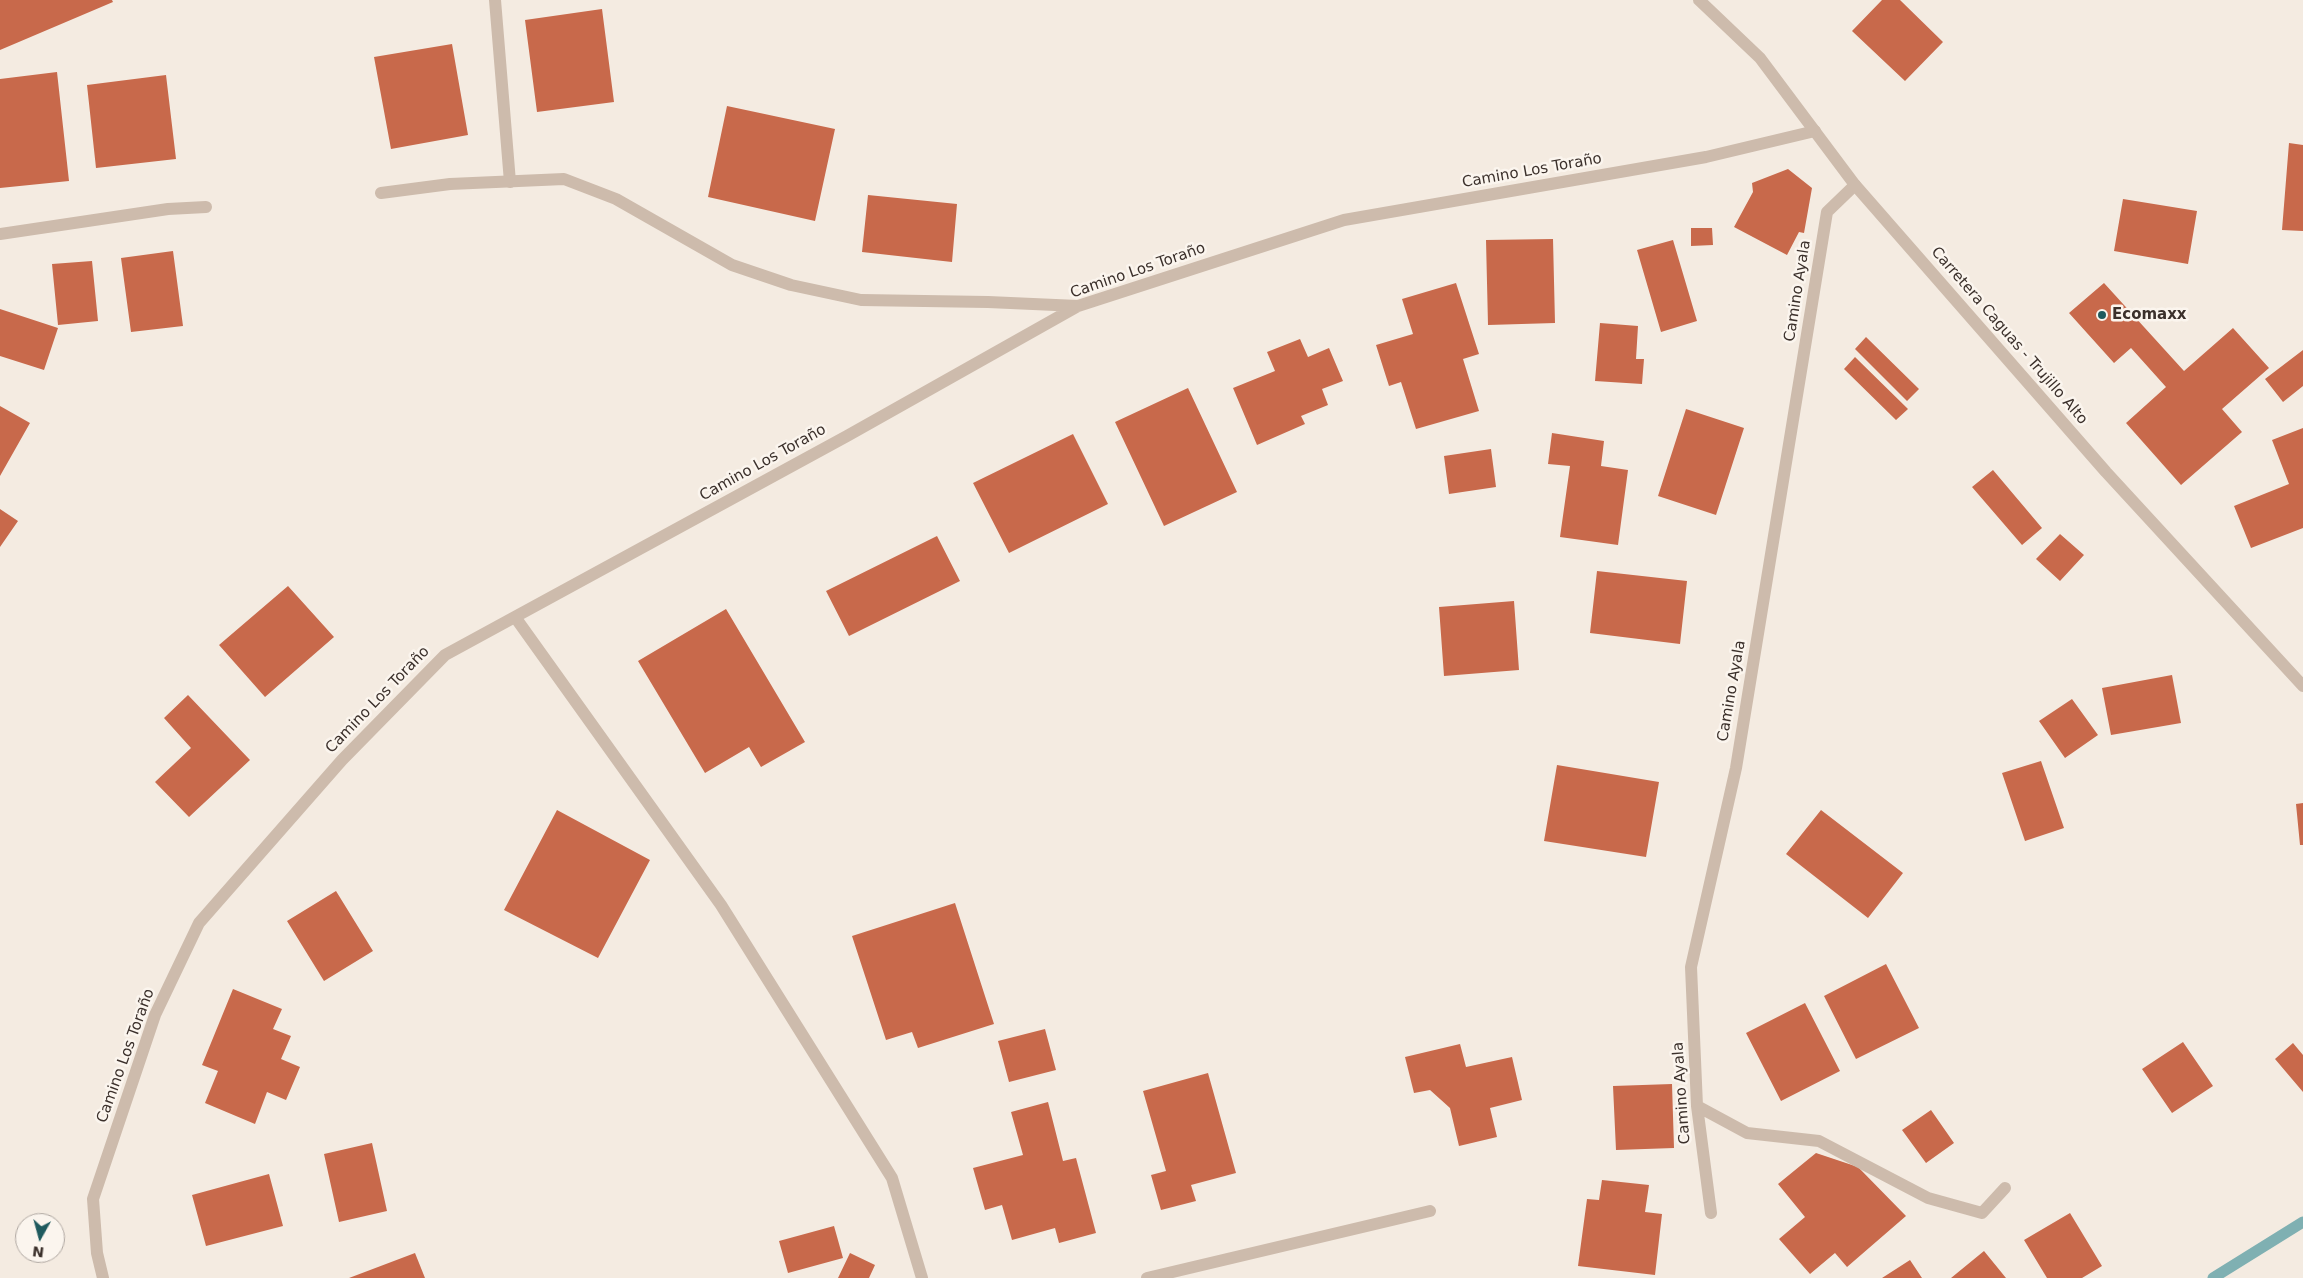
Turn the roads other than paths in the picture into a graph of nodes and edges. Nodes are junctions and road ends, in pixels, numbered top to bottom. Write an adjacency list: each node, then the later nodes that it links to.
1 (495, 0): 4 (street)
2 (1699, 0): 3 (street, Carretera Caguas - Trujillo Alto)
3 (1815, 131): 5 (street, Carretera Caguas - Trujillo Alto); 9 (street, Camino Los Toraño)
4 (510, 182): 6 (street); 9 (street)
5 (1855, 185): 11 (street, Carretera Caguas - Trujillo Alto); 12 (street, Camino Ayala)
6 (381, 193)
7 (206, 207): 8 (street)
8 (0, 234)
9 (1078, 306): 10 (street, Camino Los Toraño)
10 (515, 617): 16 (street, Camino Los Toraño); 17 (street)
11 (2303, 686)
12 (1697, 1106): 13 (street); 15 (street, Camino Ayala)
13 (2005, 1188)
14 (1430, 1211): 18 (street)
15 (1711, 1213)
16 (103, 1278)
17 (922, 1278)
18 (1147, 1278)

